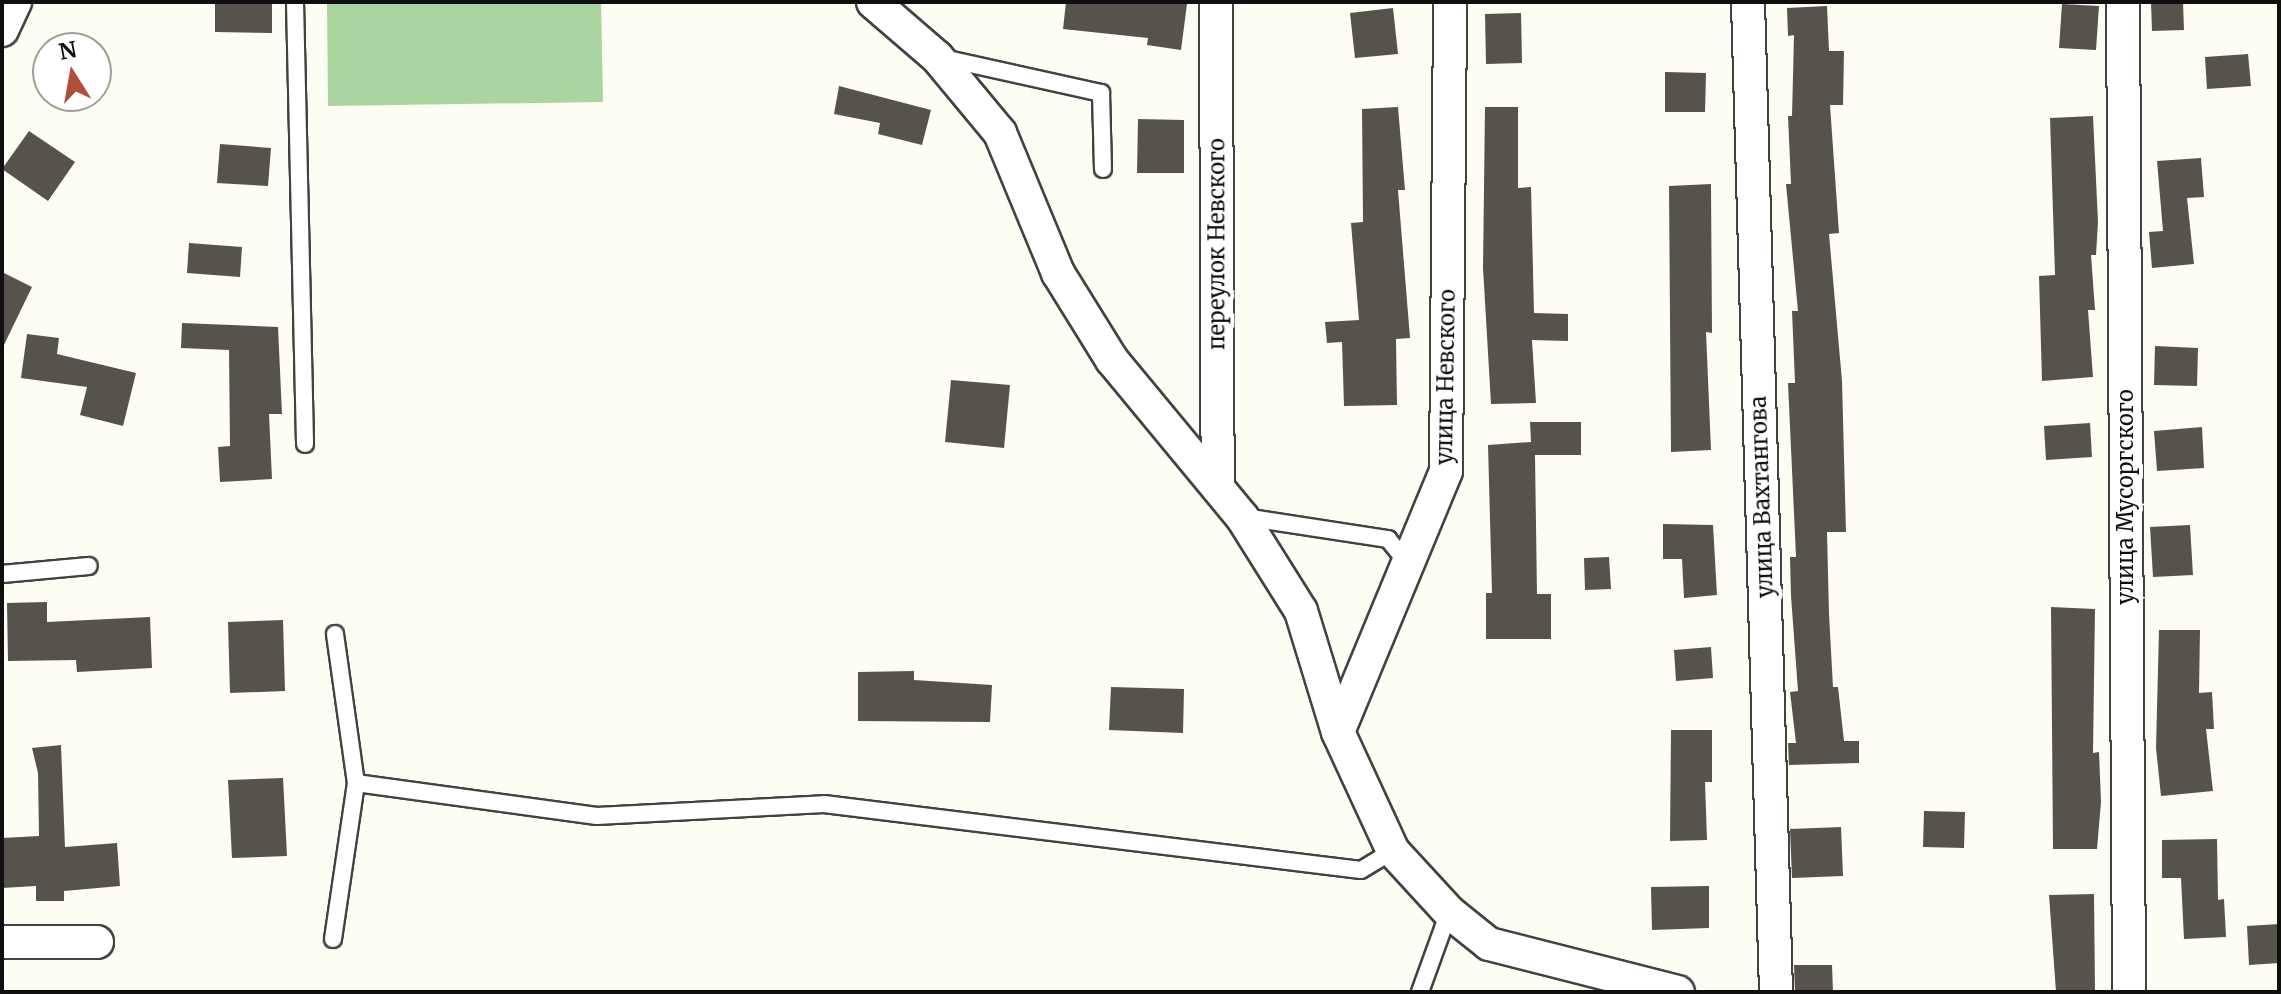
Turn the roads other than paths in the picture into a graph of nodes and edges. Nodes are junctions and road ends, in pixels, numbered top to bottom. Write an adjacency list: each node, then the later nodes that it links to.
1 (15, 2): 8 (street)
2 (295, 2): 11 (lane)
3 (873, 2): 9 (street)
4 (1216, 2): 12 (street, переулок Невского)
5 (1450, 2): 14 (street, улица Невского)
6 (1748, 2): 27 (street, улица Вахтангова)
7 (2123, 2): 28 (street, улица Мусоргского)
8 (2, 30)
9 (937, 57): 10 (lane); 12 (street)
10 (1103, 169)
11 (305, 444)
12 (1218, 485): 13 (street)
13 (1242, 517): 14 (lane); 18 (street)
14 (1408, 564): 18 (street, улица Невского)
15 (89, 566): 16 (lane)
16 (2, 574)
17 (335, 634): 19 (lane)
18 (1338, 732): 20 (street)
19 (356, 783): 20 (lane); 22 (lane)
20 (1393, 851): 21 (street)
21 (1449, 912): 25 (lane); 26 (street)
22 (333, 939)
23 (2, 942): 24 (street)
24 (97, 942)
25 (1420, 992)
26 (1678, 992)
27 (1776, 992)
28 (2129, 992)

